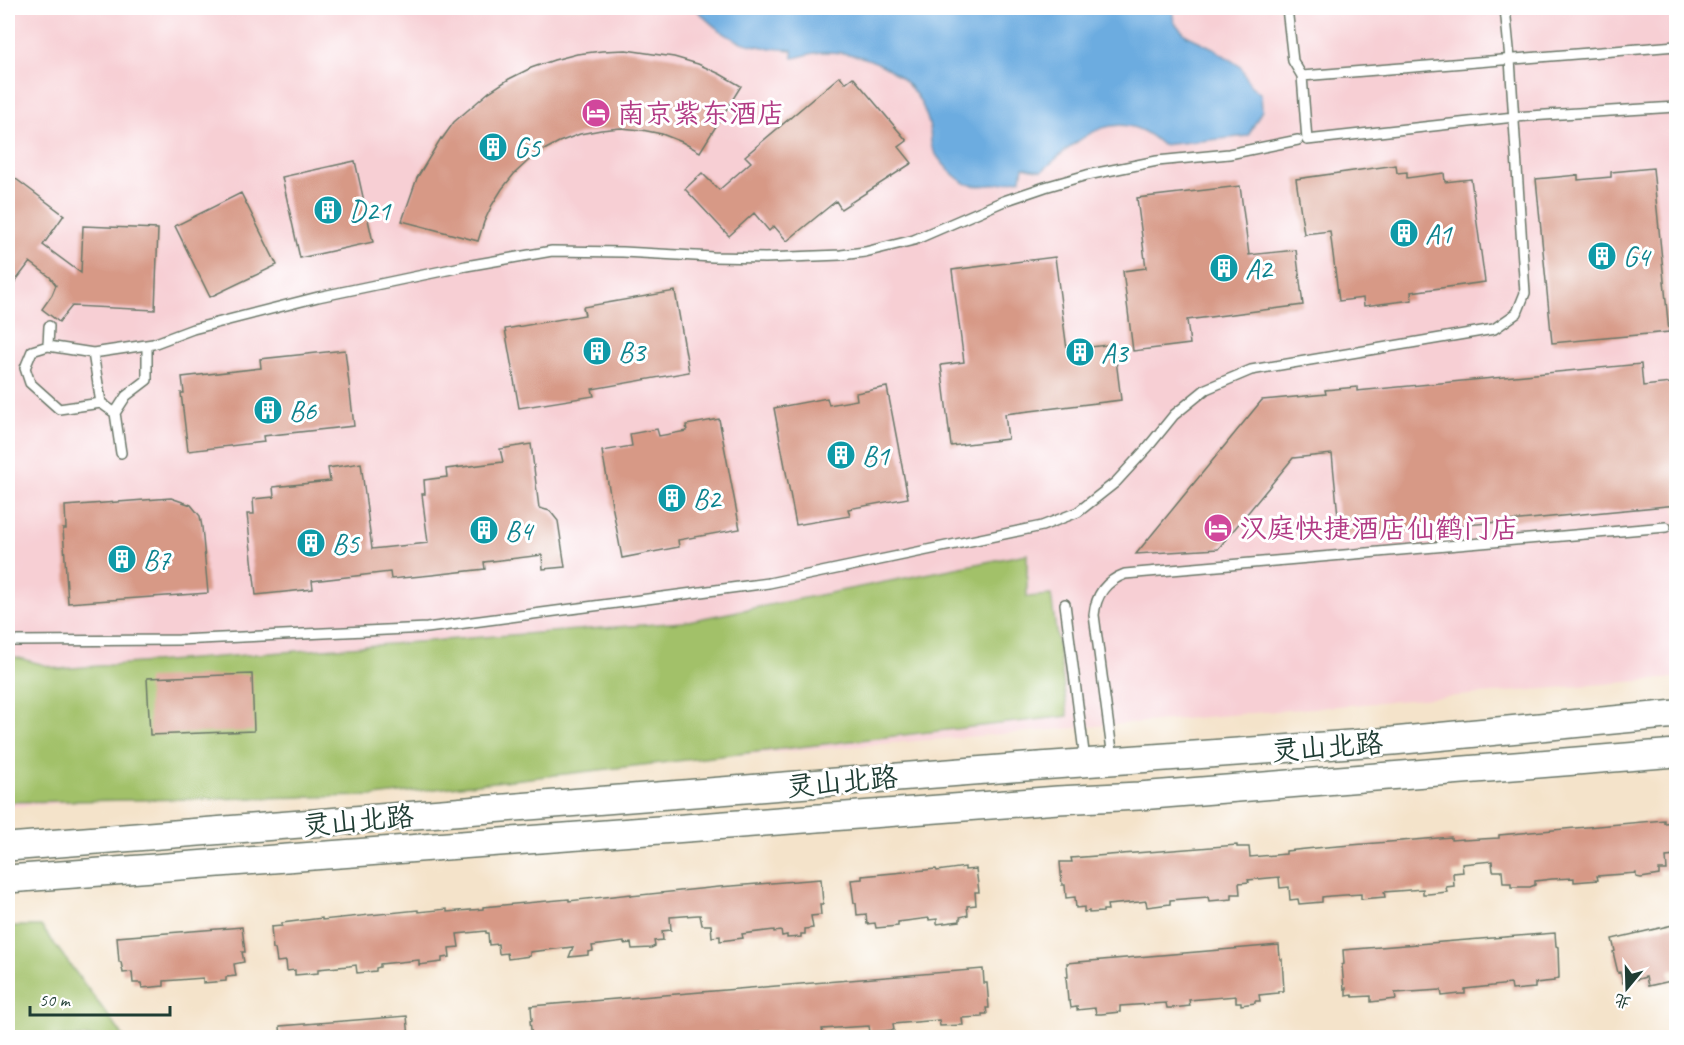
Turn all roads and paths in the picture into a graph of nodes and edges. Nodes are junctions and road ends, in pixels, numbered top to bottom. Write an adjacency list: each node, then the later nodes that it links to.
1 (1287, 8): 5 (lane)
2 (1505, 8): 4 (lane)
3 (1677, 46): 4 (lane)
4 (1510, 59): 5 (lane); 7 (lane)
5 (1302, 76): 7 (lane)
6 (1677, 107): 7 (lane)
7 (1514, 117): 18 (lane)
8 (1298, 140): 10 (lane)
9 (49, 326): 11 (lane)
10 (147, 345): 12 (lane); 14 (lane)
11 (48, 346): 12 (lane); 13 (lane)
12 (93, 353): 13 (lane)
13 (101, 403): 14 (lane)
14 (115, 413): 15 (lane)
15 (121, 453)
16 (1666, 527): 21 (lane)
17 (1065, 604): 22 (lane)
18 (8, 639)
19 (1677, 714): 21 (street, 灵山北路)
20 (1677, 753): 24 (street, 灵山北路)
21 (1114, 760): 22 (street, 灵山北路)
22 (1085, 762): 23 (street, 灵山北路)
23 (8, 847)
24 (8, 879)
25 (8, 1026): 26 (path)
26 (20, 1038)

